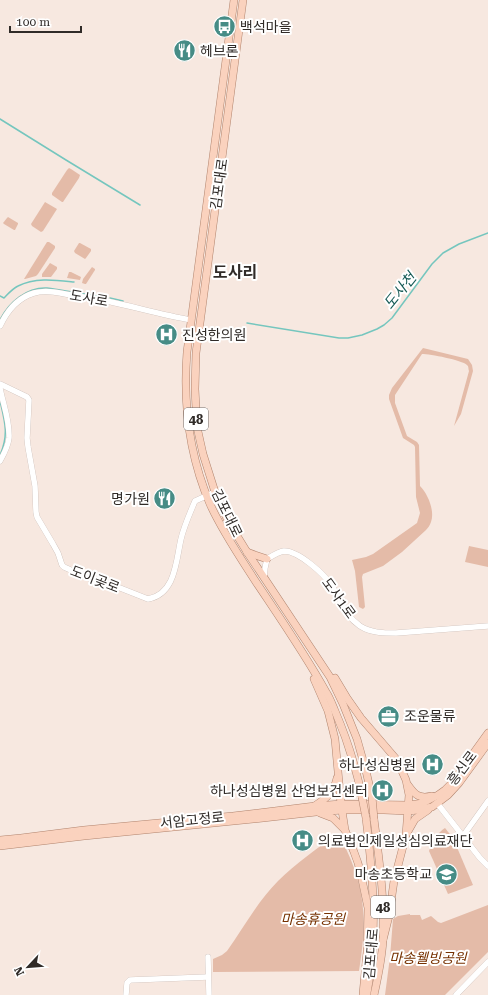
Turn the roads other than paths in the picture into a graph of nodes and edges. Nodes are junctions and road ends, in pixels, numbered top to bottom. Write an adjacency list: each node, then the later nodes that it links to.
1 (234, 0): 3 (main road, 김포대로 / 48)
2 (243, 0): 8 (main road, 김포대로 / 48)
3 (191, 320): 4 (street, 도사로); 9 (main road, 김포대로 / 48)
4 (0, 326)
5 (0, 384): 9 (street, 도이곶로)
6 (0, 388): 7 (street)
7 (0, 461)
8 (215, 492): 9 (street, 도이곶로); 10 (main road, 김포대로 / 48)
9 (206, 496): 15 (main road, 김포대로 / 48)
10 (247, 552): 11 (main road); 12 (main road, 김포대로 / 48)
11 (267, 559): 12 (street); 13 (street, 도사1로)
12 (264, 577): 14 (main road, 김포대로 / 48)
13 (488, 626)
14 (311, 649): 19 (main road); 33 (main road, 김포대로 / 48, bridge)
15 (304, 655): 18 (main road); 40 (main road, 김포대로 / 48, bridge)
16 (488, 733): 20 (main road, 흥신로)
17 (488, 743): 22 (main road, 흥신로)
18 (338, 772): 23 (main road); 26 (main road)
19 (407, 784): 20 (main road); 25 (main road)
20 (438, 795): 25 (main road, 흥신로)
21 (488, 801): 29 (street)
22 (435, 805): 25 (main road, 흥신로); 28 (main road); 29 (street)
23 (341, 807): 24 (main road, 서암고정로); 26 (main road, 서암고정로); 27 (main road)
24 (384, 807): 25 (main road, 흥신로)
25 (408, 808): 28 (main road)
26 (315, 809): 27 (main road); 30 (main road, 서암고정로); 31 (main road, 서암고정로)
27 (345, 830): 40 (main road)
28 (406, 835): 33 (main road)
29 (463, 836): 32 (street)
30 (0, 840)
31 (0, 846)
32 (488, 866)
33 (383, 940): 36 (main road, 김포대로 / 48)
34 (208, 957): 37 (street)
35 (488, 962): 43 (street)
36 (379, 973): 41 (main road, 김포대로 / 48); 42 (main road)
37 (208, 977): 38 (street); 39 (street)
38 (126, 995)
39 (209, 995)
40 (364, 995)
41 (374, 995)
42 (378, 995)
43 (456, 995)

